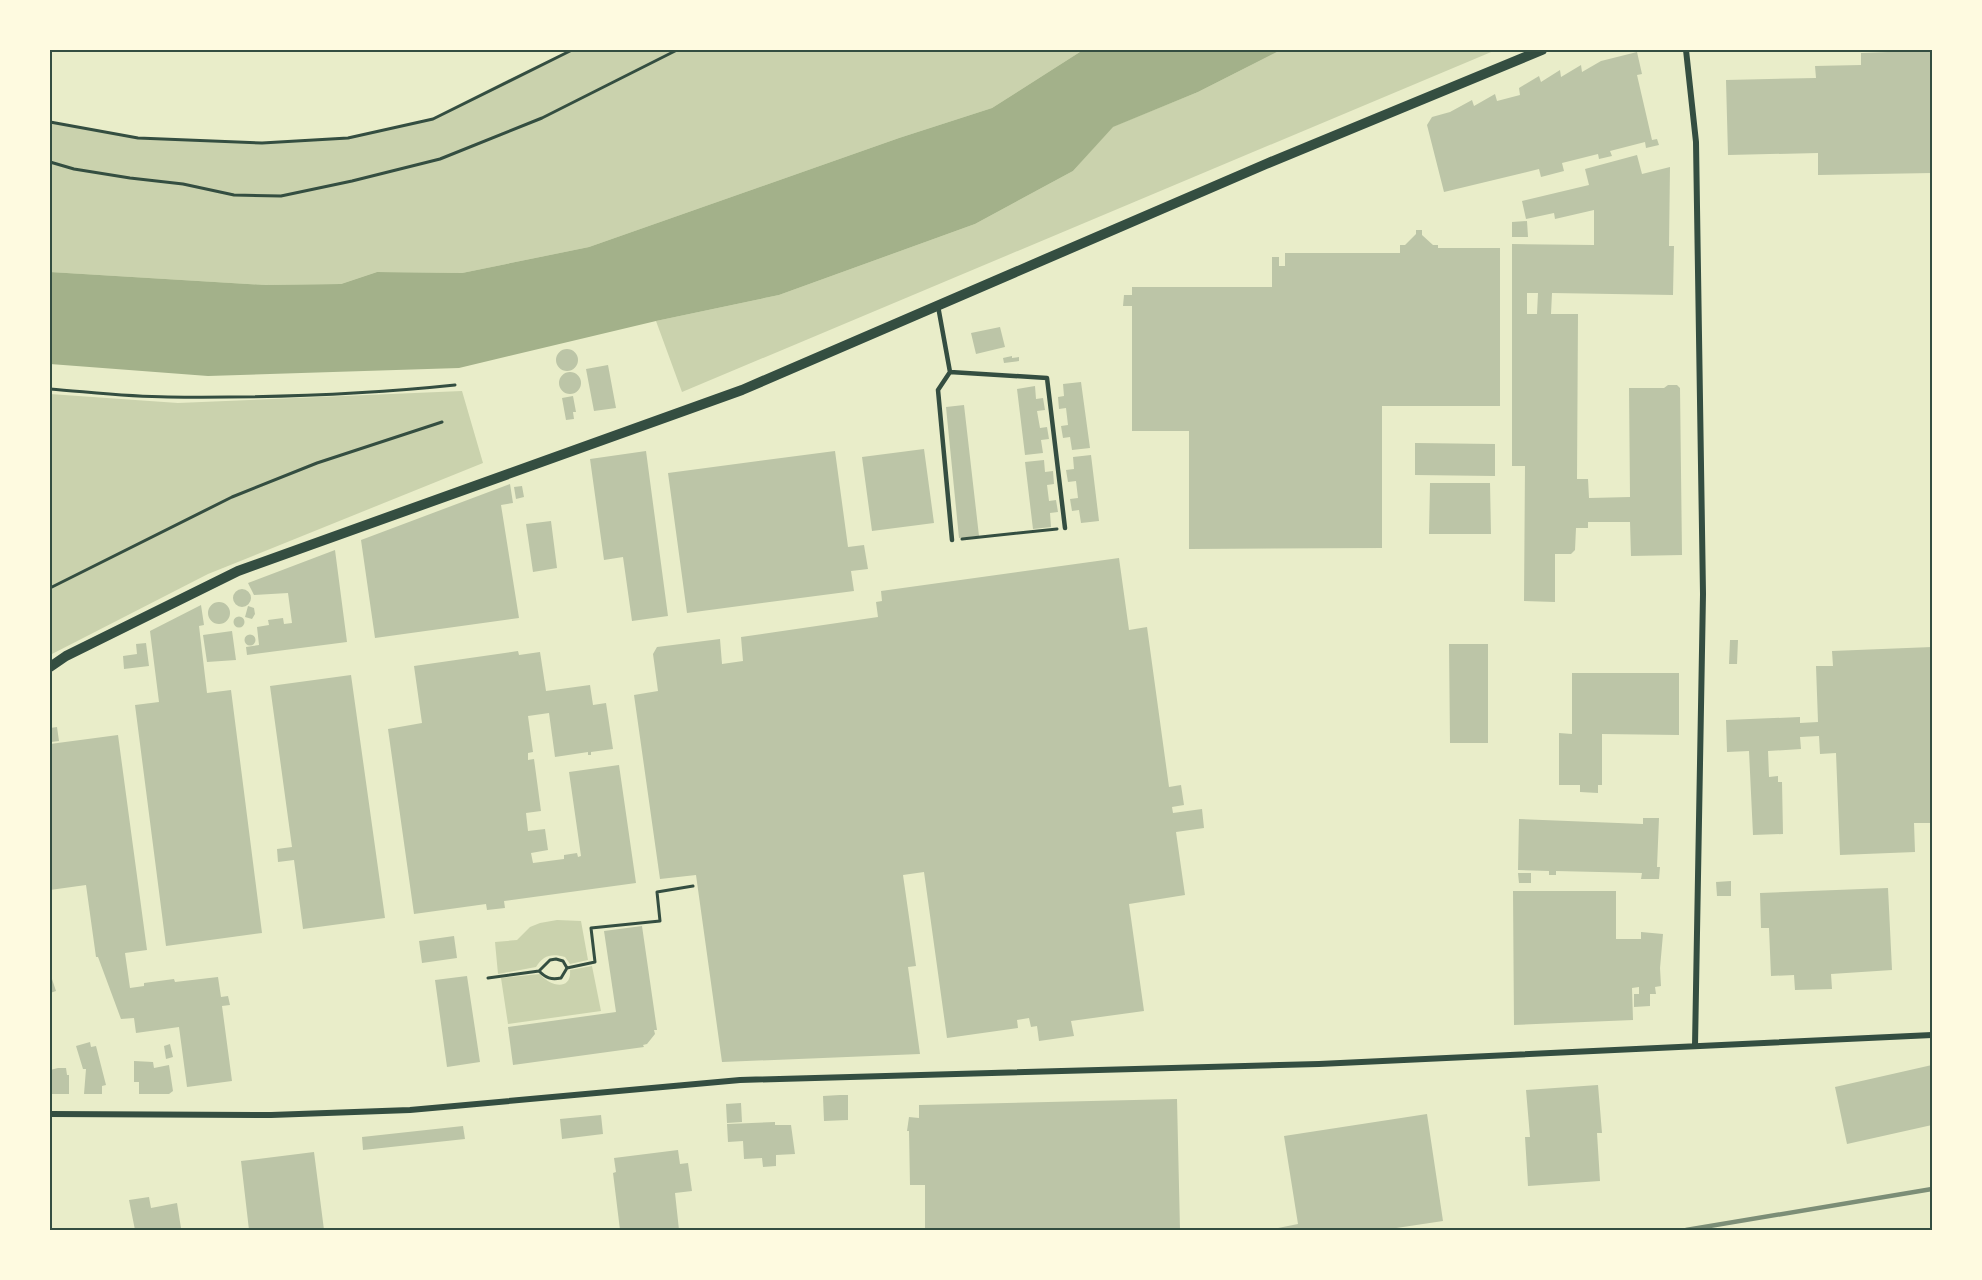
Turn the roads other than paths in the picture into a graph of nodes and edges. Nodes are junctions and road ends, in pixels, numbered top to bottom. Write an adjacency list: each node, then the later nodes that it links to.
1 (1542, 50): 3 (street)
2 (1686, 50): 9 (street)
3 (938, 306): 4 (lane); 7 (street)
4 (950, 372): 5 (lane); 6 (lane)
5 (1065, 528)
6 (952, 540)
7 (50, 667)
8 (1932, 1035): 9 (street)
9 (1695, 1046): 10 (street)
10 (50, 1114)

